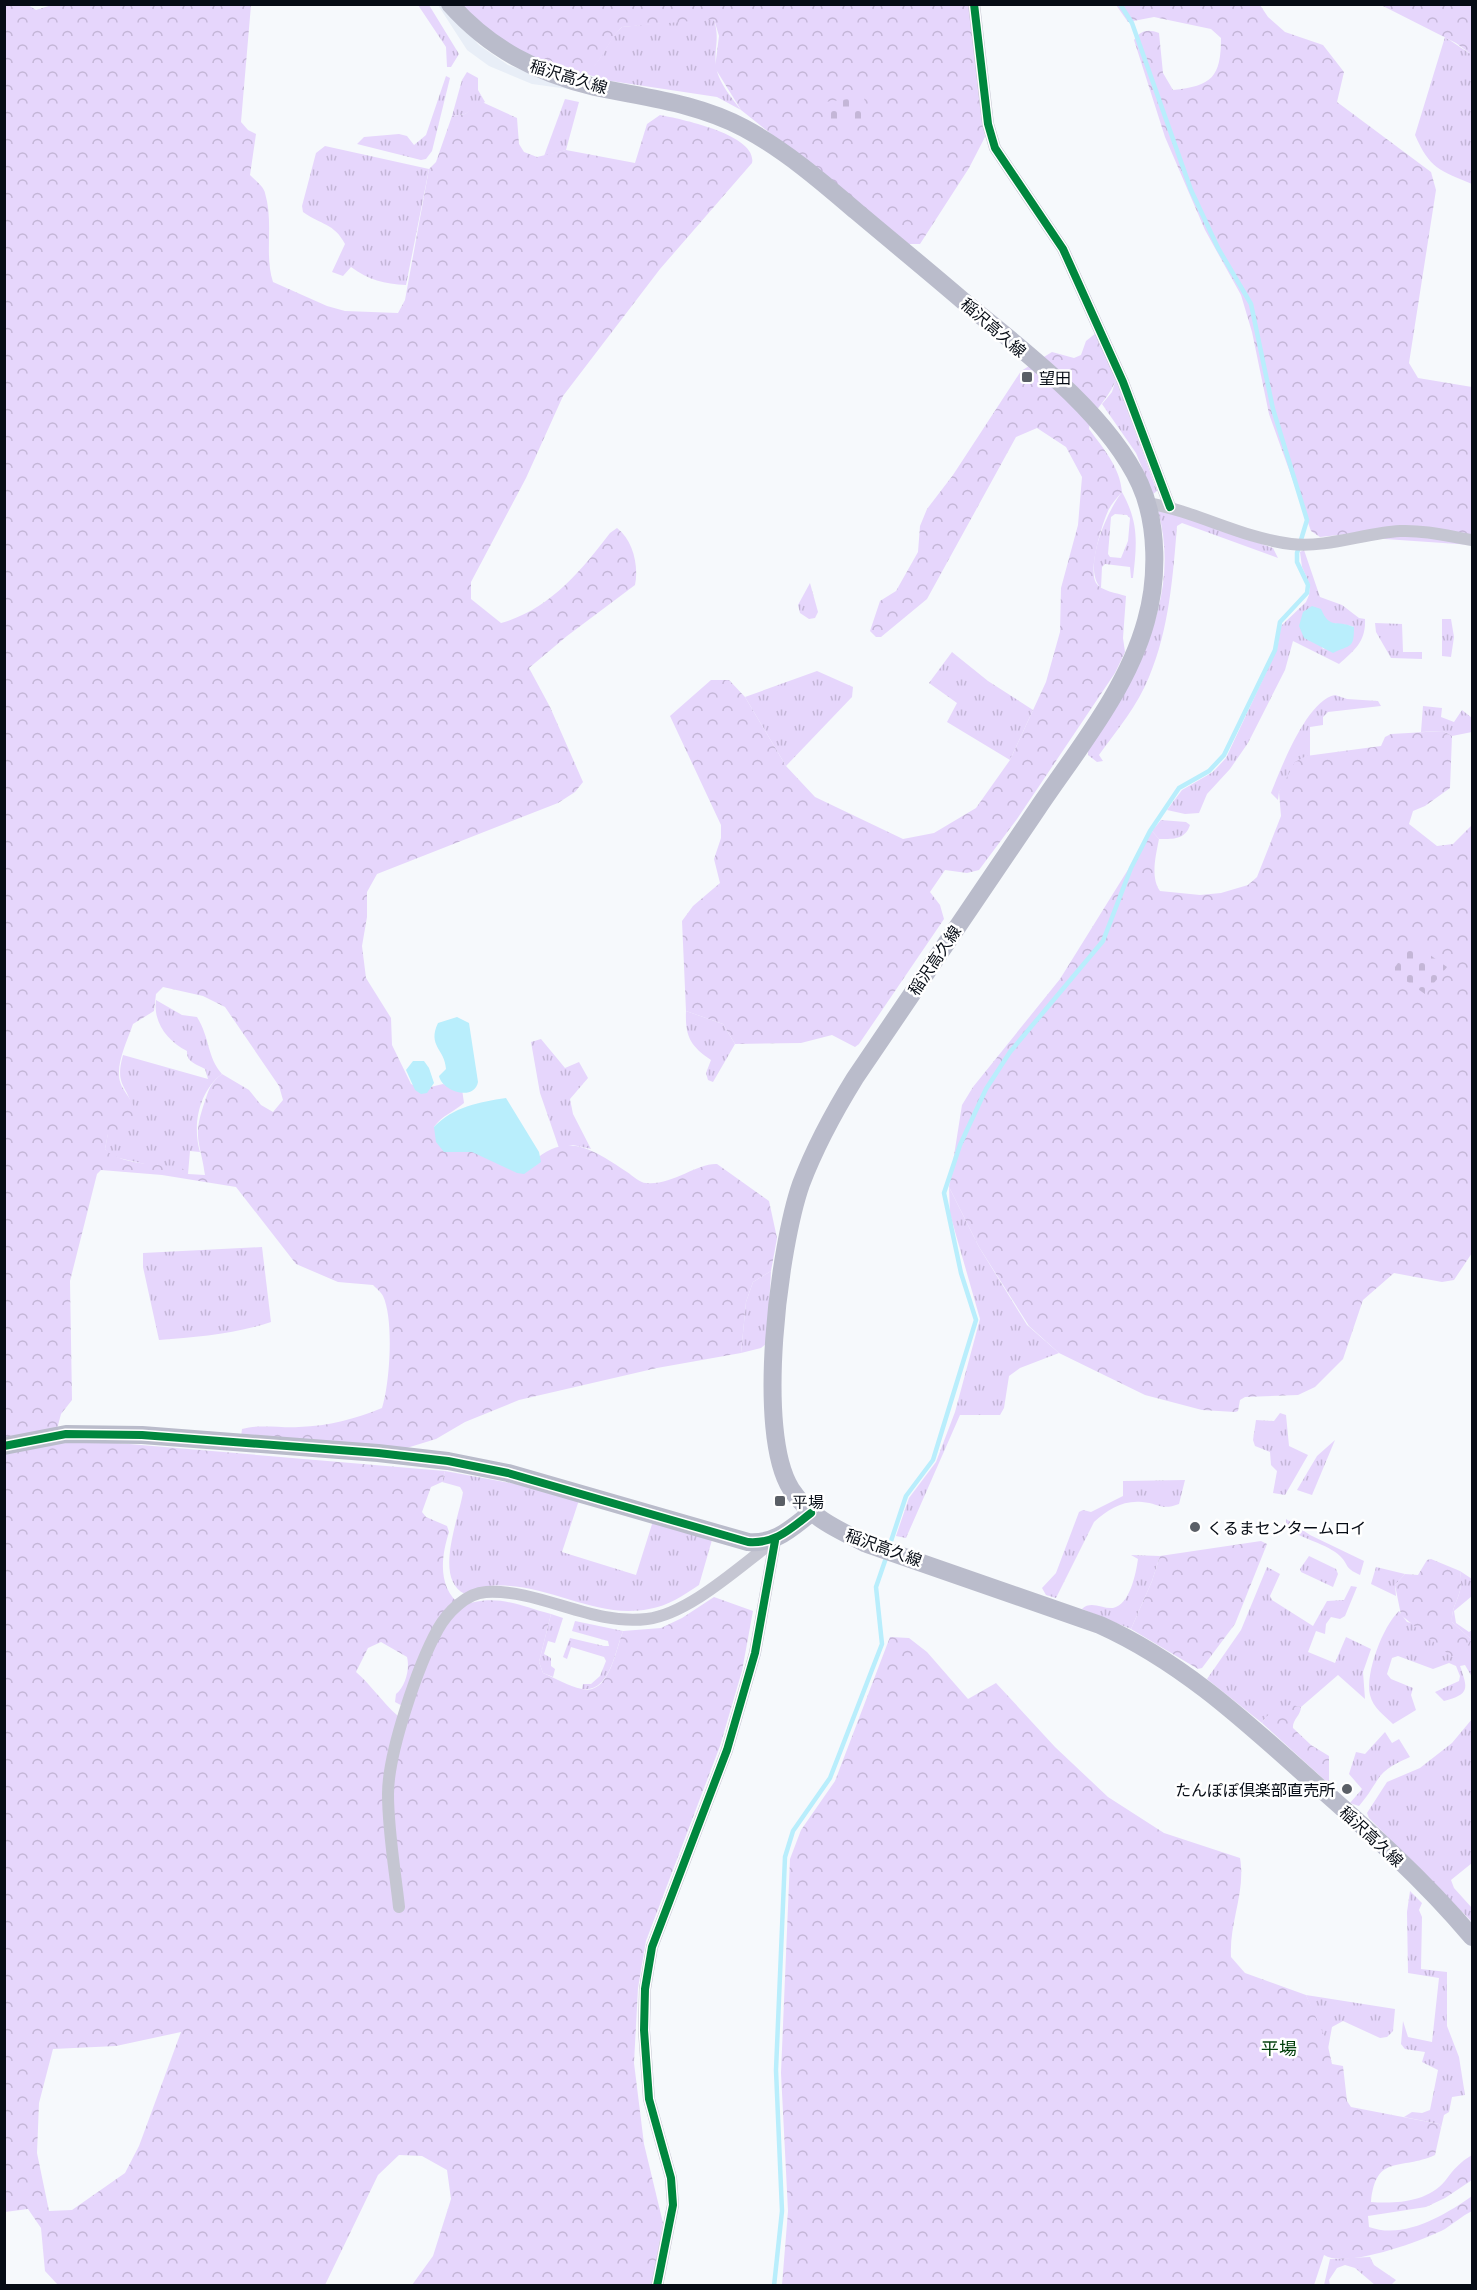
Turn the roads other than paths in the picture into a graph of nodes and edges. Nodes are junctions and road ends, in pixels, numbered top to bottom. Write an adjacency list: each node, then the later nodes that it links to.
1 (450, 4): 3 (main road, 稲沢高久線)
2 (974, 4): 4 (street)
3 (1147, 503): 4 (street); 7 (main road, 稲沢高久線)
4 (1170, 507): 5 (street)
5 (1473, 540)
6 (4, 1446): 8 (main road)
7 (811, 1513): 8 (main road); 10 (main road, 稲沢高久線)
8 (775, 1540): 9 (street); 11 (street)
9 (399, 1907)
10 (1473, 1937)
11 (657, 2286)

